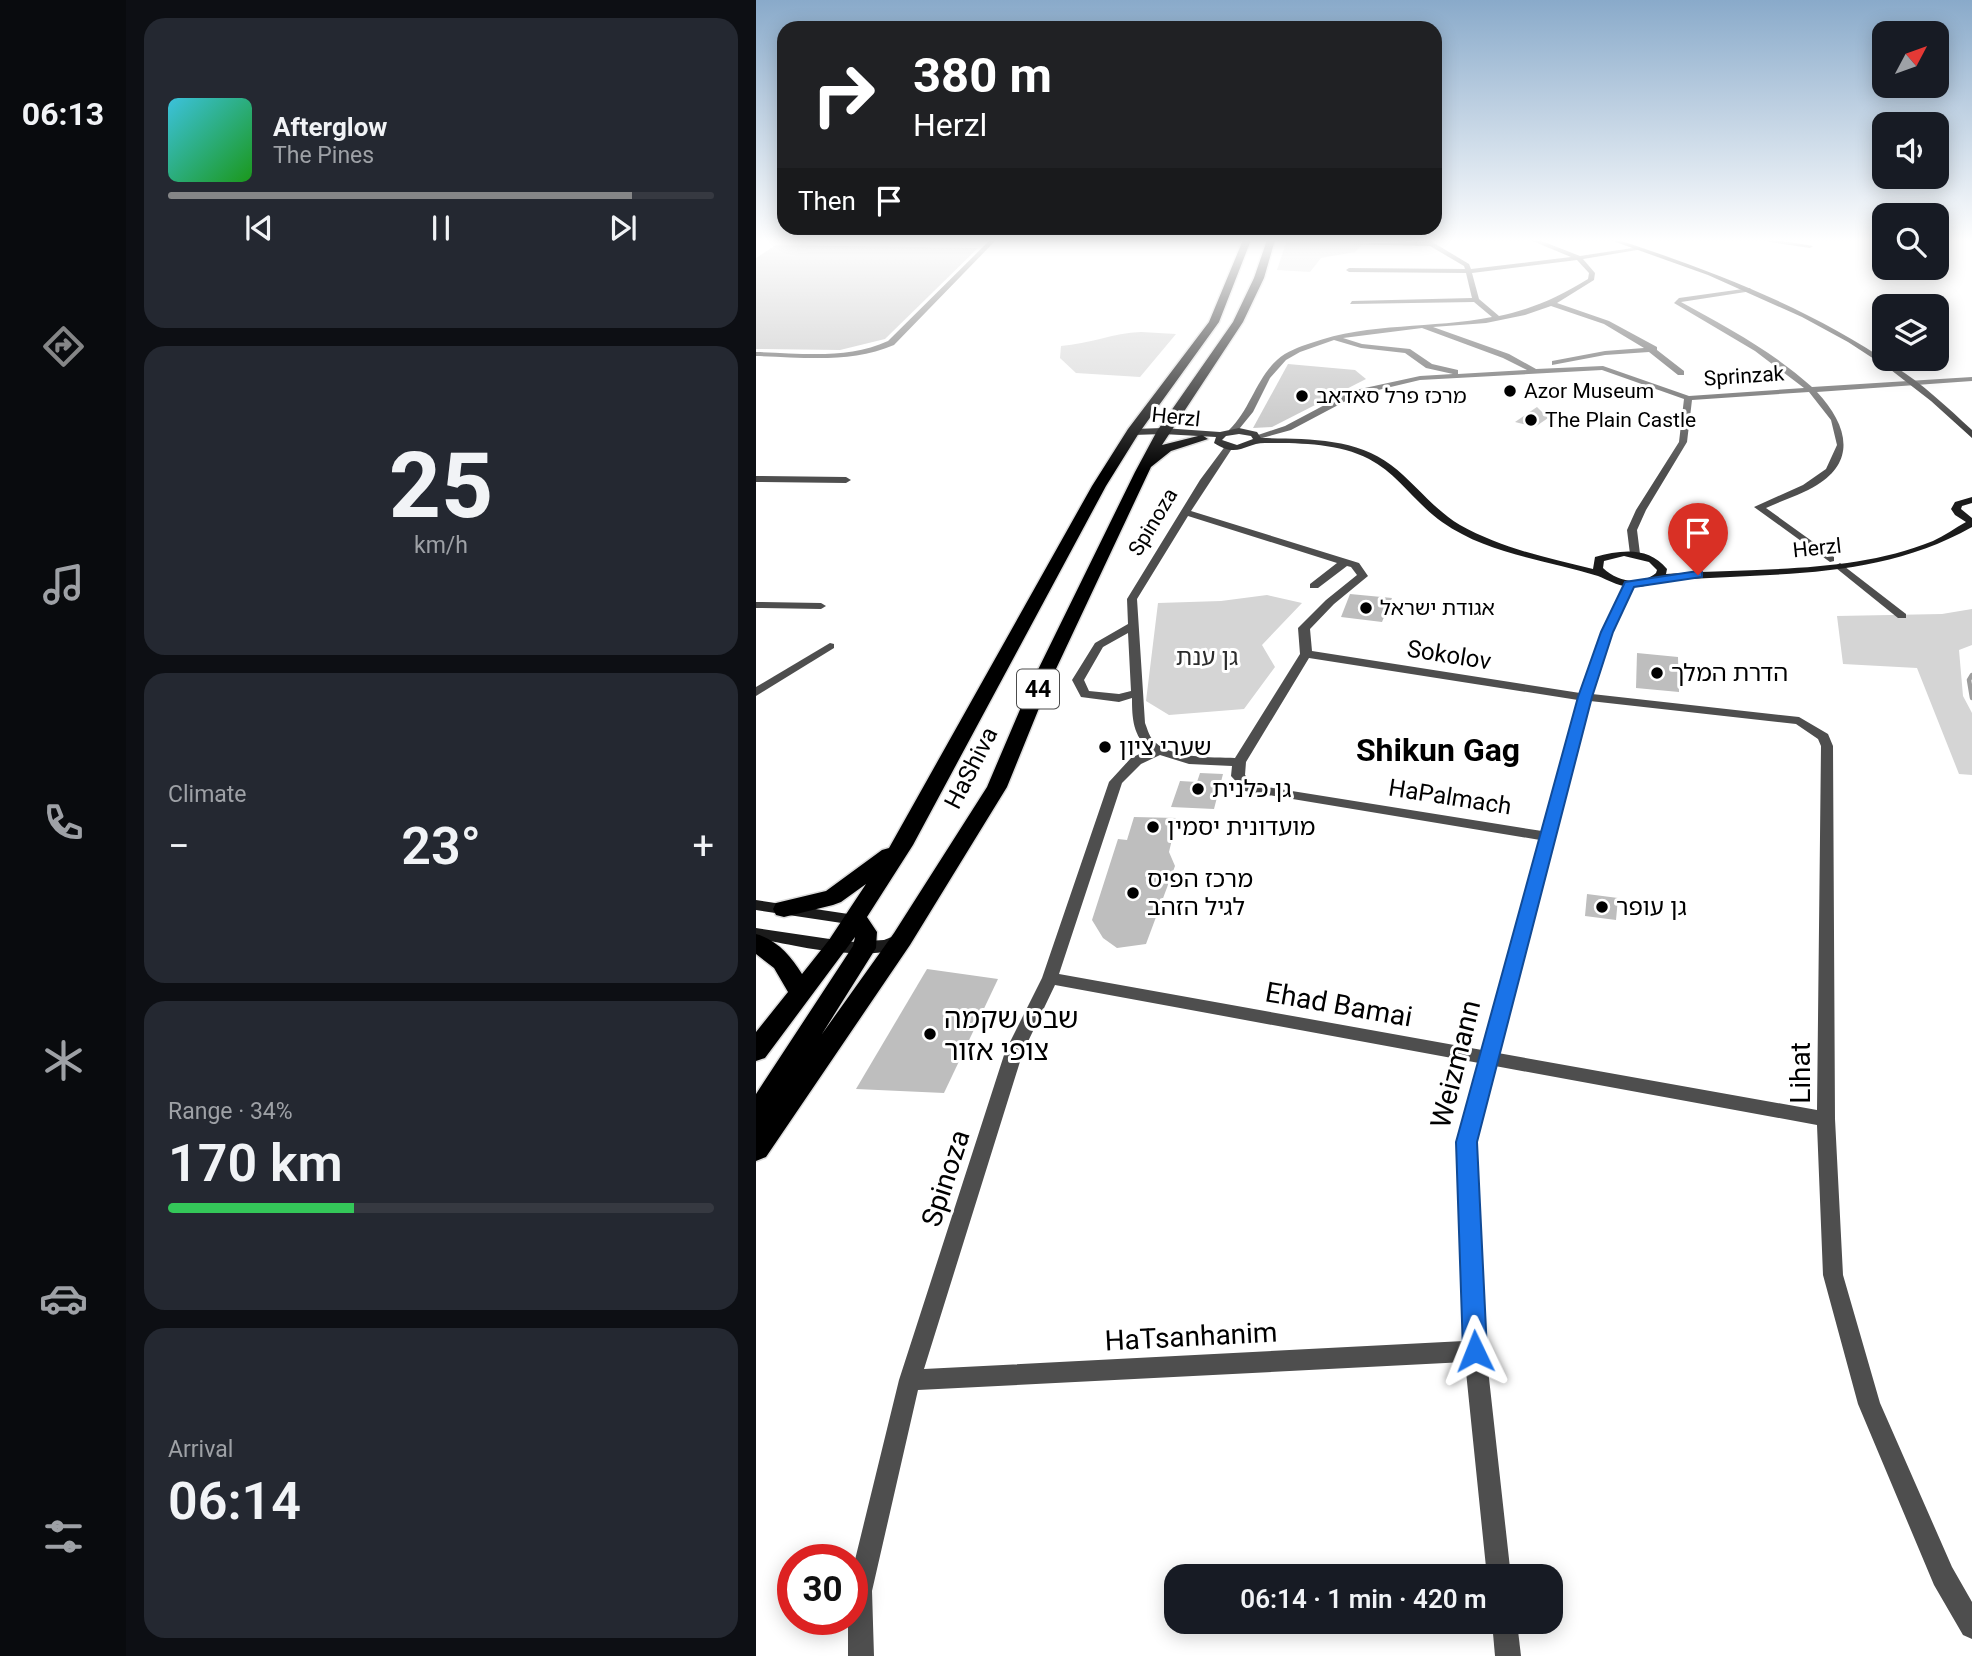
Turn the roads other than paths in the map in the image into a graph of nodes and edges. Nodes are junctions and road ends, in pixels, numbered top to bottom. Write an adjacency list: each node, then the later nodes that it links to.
1 (916, 317): 12 (street)
2 (1215, 317): 22 (highway, HaShiva / 44)
3 (1240, 317): 20 (highway, HaShiva / 44)
4 (1501, 317): 8 (street)
5 (1591, 317): 11 (street)
6 (1702, 317): 18 (street)
7 (1805, 317): 17 (street)
8 (1497, 318): 9 (street)
9 (1423, 326): 10 (street); 13 (street)
10 (1335, 338): 15 (street); 21 (street)
11 (1654, 349): 13 (street); 14 (street)
12 (756, 354)
13 (1538, 370): 15 (street); 19 (street)
14 (1681, 373)
15 (1473, 377): 26 (street)
16 (1972, 379): 17 (street, Sprinzak)
17 (1916, 382): 18 (street, Sprinzak); 25 (street)
18 (1812, 388): 19 (street, Sprinzak); 36 (street)
19 (1688, 397): 35 (street, Sprinzak)
20 (1181, 404): 24 (highway, HaShiva / 44); 27 (highway)
21 (1242, 422): 23 (street); 26 (street)
22 (1133, 432): 24 (street, Herzl); 55 (highway, HaShiva / 44)
23 (1232, 432): 26 (street); 27 (street)
24 (1162, 434): 27 (street, Herzl); 29 (highway, HaShiva / 44)
25 (1972, 435)
26 (1256, 437): 28 (street); 39 (street)
27 (1211, 438): 28 (street); 29 (highway)
28 (1229, 447): 33 (street, Spinoza)
29 (1142, 472): 60 (highway, HaShiva / 44)
30 (756, 479): 31 (street)
31 (846, 480)
32 (1972, 500): 34 (street)
33 (1185, 512): 37 (street); 46 (street, Spinoza)
34 (1969, 521): 36 (street, Herzl); 38 (street, Herzl)
35 (1635, 554): 39 (street); 40 (street)
36 (1830, 559): 40 (street, Herzl)
37 (1345, 562): 42 (street); 48 (street)
38 (1840, 566): 40 (street, Herzl); 45 (street)
39 (1599, 569): 41 (street)
40 (1660, 574): 41 (street)
41 (1629, 584): 51 (street, Weizmann)
42 (1314, 586)
43 (756, 605): 44 (street)
44 (821, 606)
45 (1902, 616)
46 (1132, 626): 50 (street, Spinoza); 50 (street)
47 (830, 646): 49 (street)
48 (1306, 654): 51 (street, Sokolov); 53 (street)
49 (756, 692)
50 (1137, 693): 52 (street, Spinoza)
51 (1585, 697): 54 (street, Weizmann); 69 (street, Lihat)
52 (1159, 750): 53 (street); 64 (street, Spinoza)
53 (1239, 762): 54 (street, HaPalmach)
54 (1549, 837): 67 (street, Weizmann)
55 (902, 845): 57 (highway); 58 (highway, HaShiva / 44)
56 (756, 905): 57 (street)
57 (784, 909): 58 (street)
58 (855, 920): 62 (highway, HaShiva / 44); 63 (highway)
59 (756, 933): 62 (street)
60 (902, 939): 63 (street); 70 (highway, HaShiva / 44)
61 (756, 942): 65 (highway)
62 (837, 946): 63 (street); 65 (highway, HaShiva / 44)
63 (864, 948): 68 (highway)
64 (1050, 978): 67 (street, Ehad Bamai); 72 (street, Spinoza)
65 (800, 992): 66 (highway, HaShiva / 44)
66 (756, 1051)
67 (1487, 1057): 69 (street, Ehad Bamai); 71 (street, Weizmann)
68 (756, 1116)
69 (1826, 1119): 74 (street, Lihat)
70 (756, 1149)
71 (1475, 1351): 72 (street, HaTsanhanim); 73 (street, Weizmann)
72 (911, 1380): 76 (street, Spinoza)
73 (1498, 1564)
74 (1972, 1626)
75 (1505, 1634): 77 (street)
76 (861, 1656)
77 (1508, 1656)

